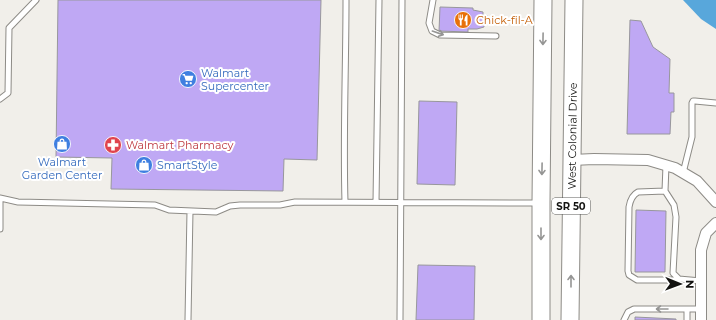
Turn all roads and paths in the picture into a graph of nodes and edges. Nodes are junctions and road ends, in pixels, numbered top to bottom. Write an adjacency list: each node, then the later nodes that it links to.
1 (36, 0): 9 (lane)
2 (346, 0): 16 (lane)
3 (379, 0): 17 (lane)
4 (402, 0): 19 (lane)
5 (433, 0): 8 (lane, one-way to 8)
6 (543, 0): 20 (highway, SR 50, one-way to 20)
7 (574, 0): 11 (highway, West Colonial Drive / SR 50)
8 (496, 36)
9 (0, 99)
10 (716, 103): 13 (lane)
11 (572, 160): 12 (street); 31 (highway, West Colonial Drive / SR 50, one-way to 11)
12 (666, 165): 13 (street); 14 (lane)
13 (683, 172): 18 (street)
14 (665, 190): 24 (lane); 24 (lane)
15 (0, 198): 21 (lane); 23 (lane)
16 (345, 202): 17 (lane); 21 (lane)
17 (376, 202): 19 (lane)
18 (716, 202)
19 (401, 203): 20 (lane); 29 (lane)
20 (541, 203): 30 (highway, SR 50, one-way to 30)
21 (190, 211): 28 (lane)
22 (716, 223): 25 (street)
23 (0, 229)
24 (679, 279): 25 (lane)
25 (701, 281): 27 (street)
26 (687, 309): 27 (lane); 32 (lane, one-way to 32); 33 (lane)
27 (701, 309): 34 (street)
28 (188, 320)
29 (400, 320)
30 (542, 320)
31 (570, 320)
32 (624, 320)
33 (687, 320)
34 (701, 320)

